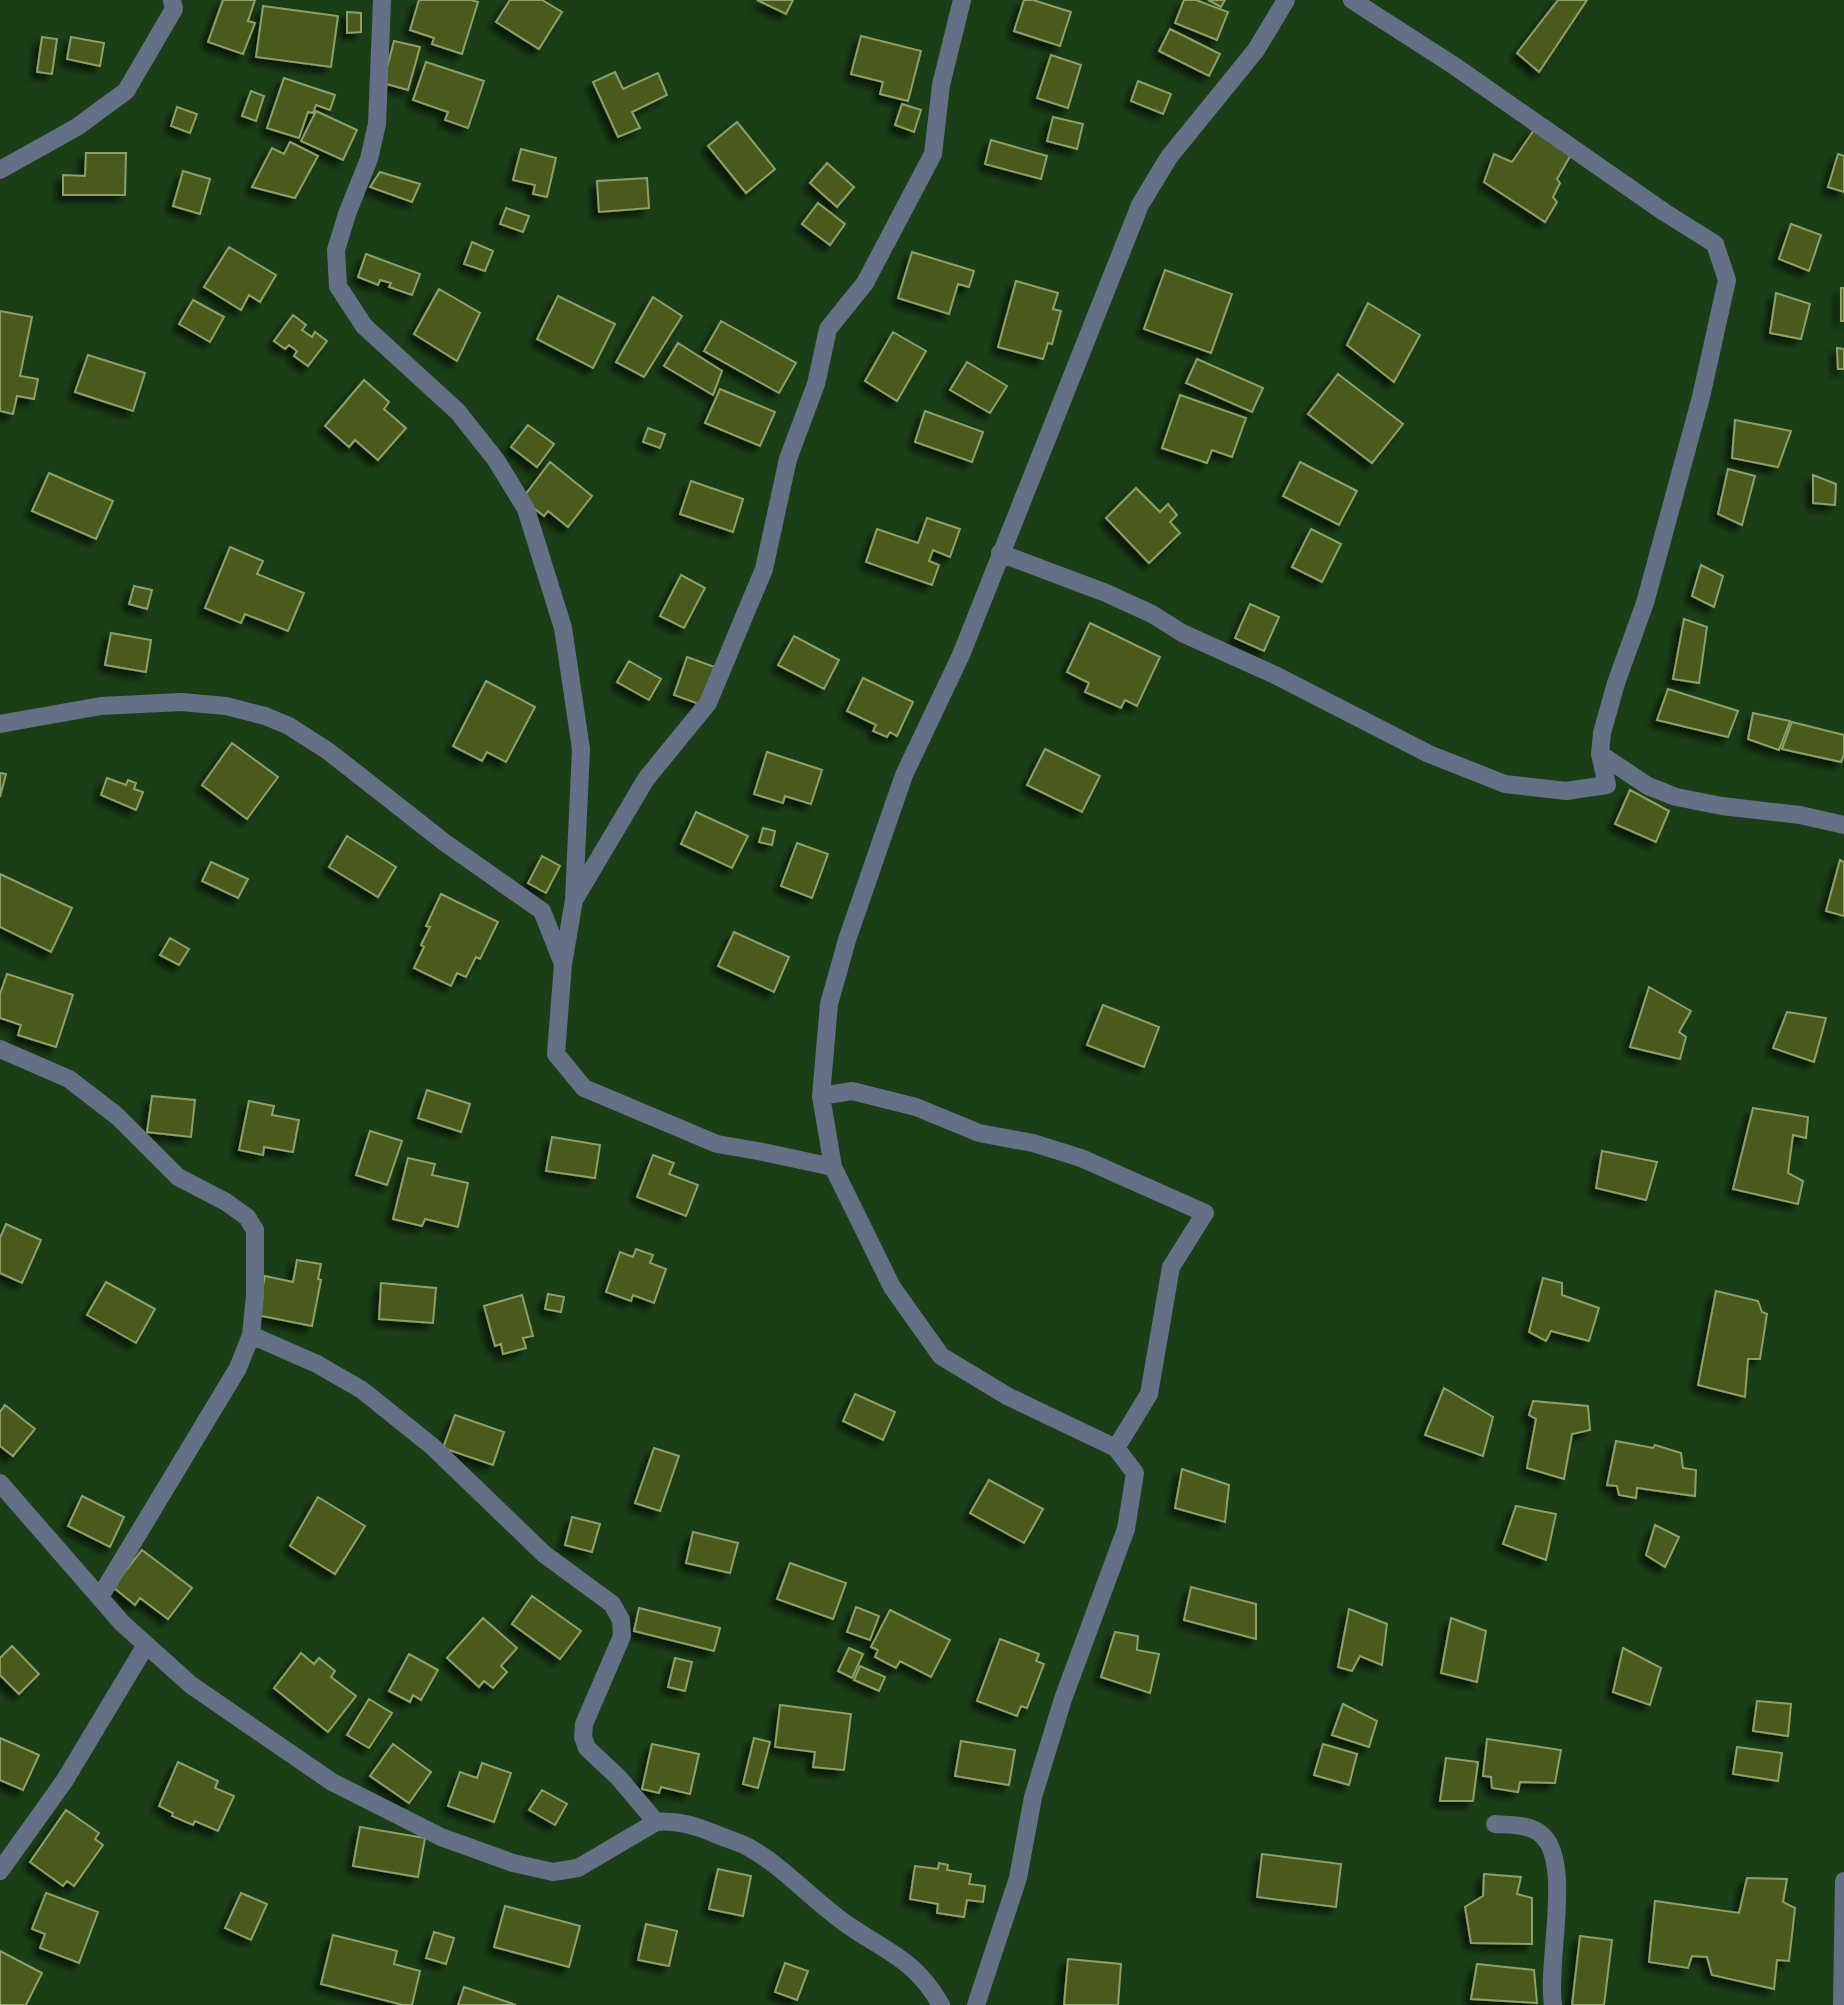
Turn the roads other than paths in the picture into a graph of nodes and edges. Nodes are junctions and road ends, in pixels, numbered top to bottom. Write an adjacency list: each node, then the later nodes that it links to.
1 (172, 0): 6 (street)
2 (382, 0): 13 (street)
3 (962, 0): 13 (street)
4 (1286, 0): 7 (street)
5 (1352, 0): 9 (street)
6 (0, 170)
7 (1000, 553): 10 (street); 16 (street)
8 (0, 724): 14 (street)
9 (1600, 754): 10 (street); 11 (street)
10 (1607, 785): 11 (street)
11 (1648, 786): 12 (street)
12 (1844, 825)
13 (574, 900): 14 (street)
14 (563, 964): 17 (street)
15 (0, 1049): 18 (street)
16 (821, 1096): 17 (street); 19 (street)
17 (833, 1167): 19 (street)
18 (251, 1335): 21 (street); 23 (street)
19 (1116, 1448): 28 (street)
20 (0, 1483): 21 (street)
21 (100, 1597): 22 (street)
22 (146, 1644): 23 (street); 25 (street)
23 (656, 1822): 27 (street)
24 (1495, 1824): 29 (street)
25 (0, 1871)
26 (1844, 1881): 30 (street)
27 (941, 2005)
28 (976, 2005)
29 (1553, 2005)
30 (1842, 2005)

